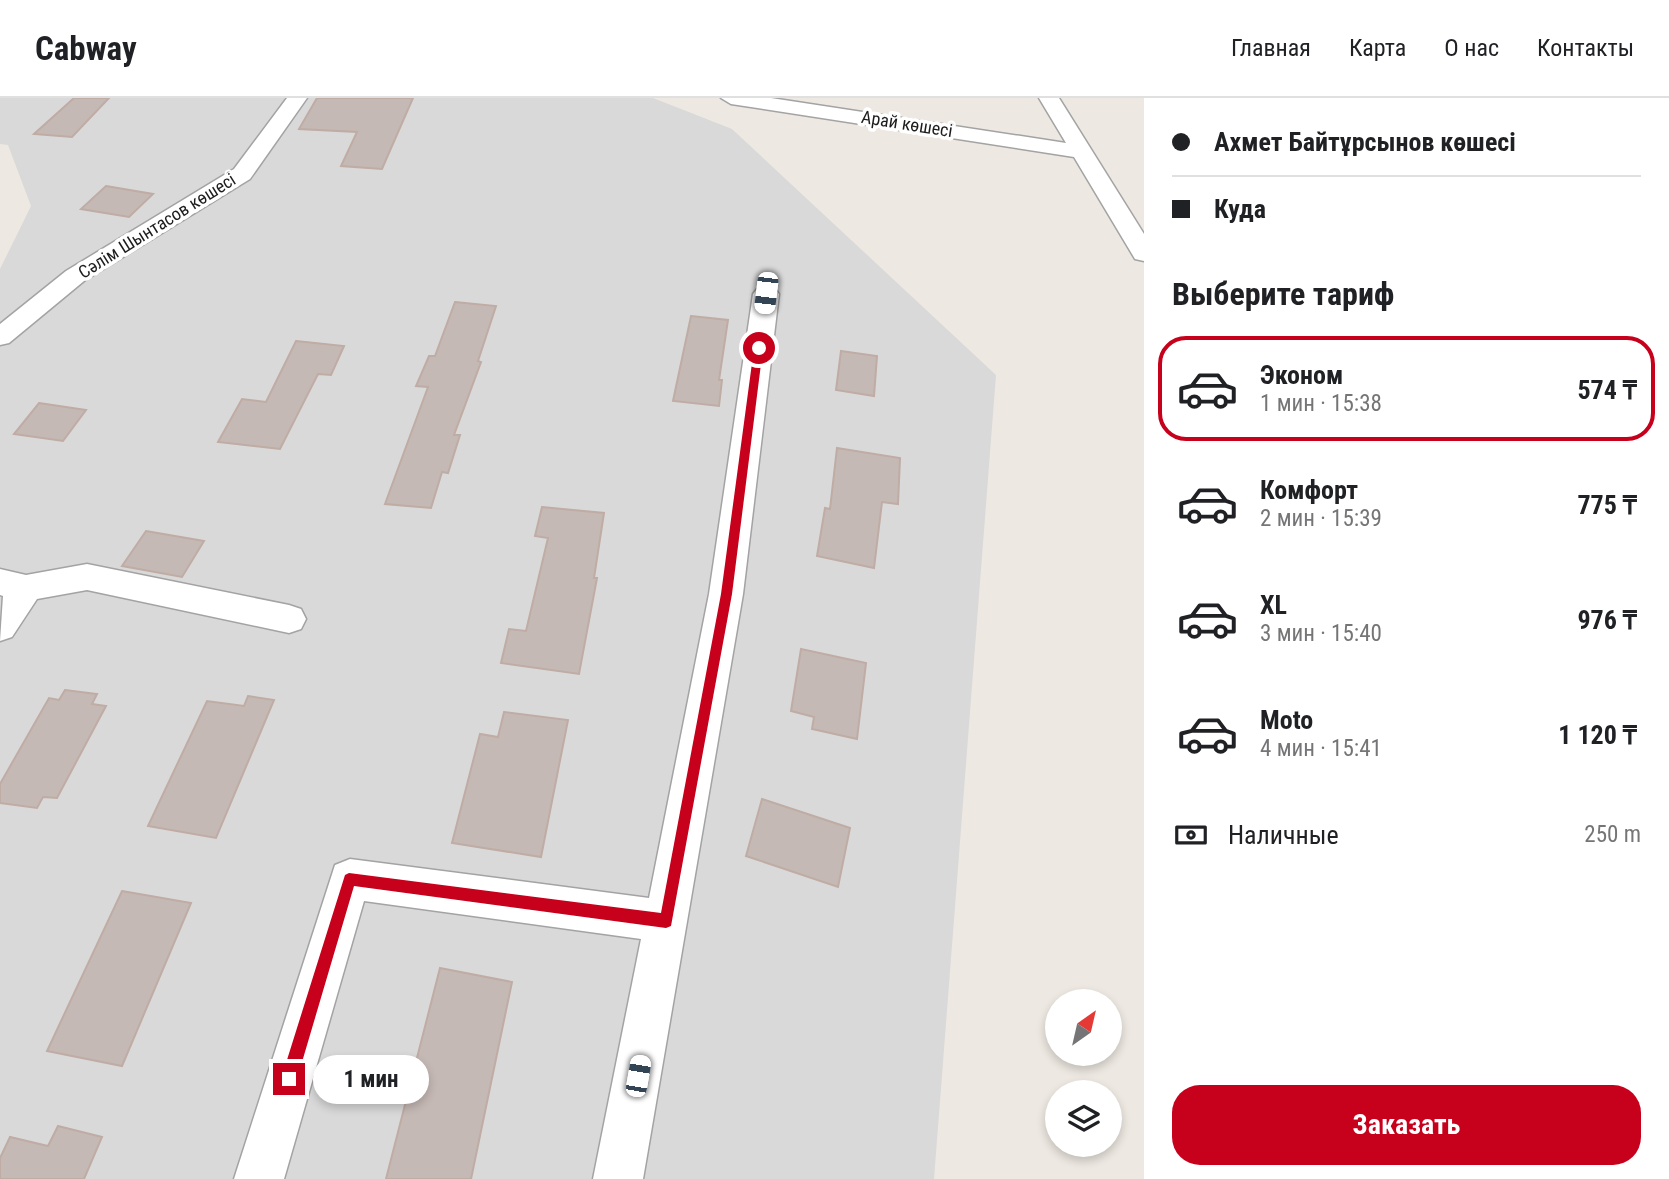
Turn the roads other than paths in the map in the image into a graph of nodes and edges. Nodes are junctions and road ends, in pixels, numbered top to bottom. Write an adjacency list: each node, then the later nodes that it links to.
1 (297, 98): 7 (street, Сәлім Шынтасов көшесі)
2 (731, 98): 4 (street, Арай көшесі)
3 (1049, 98): 4 (street)
4 (1081, 152): 5 (street)
5 (1144, 254)
6 (766, 293): 11 (street)
7 (0, 337)
8 (13, 585): 9 (street); 10 (street)
9 (289, 618)
10 (0, 627)
11 (666, 921): 12 (street); 13 (street)
12 (259, 1179)
13 (618, 1179)

